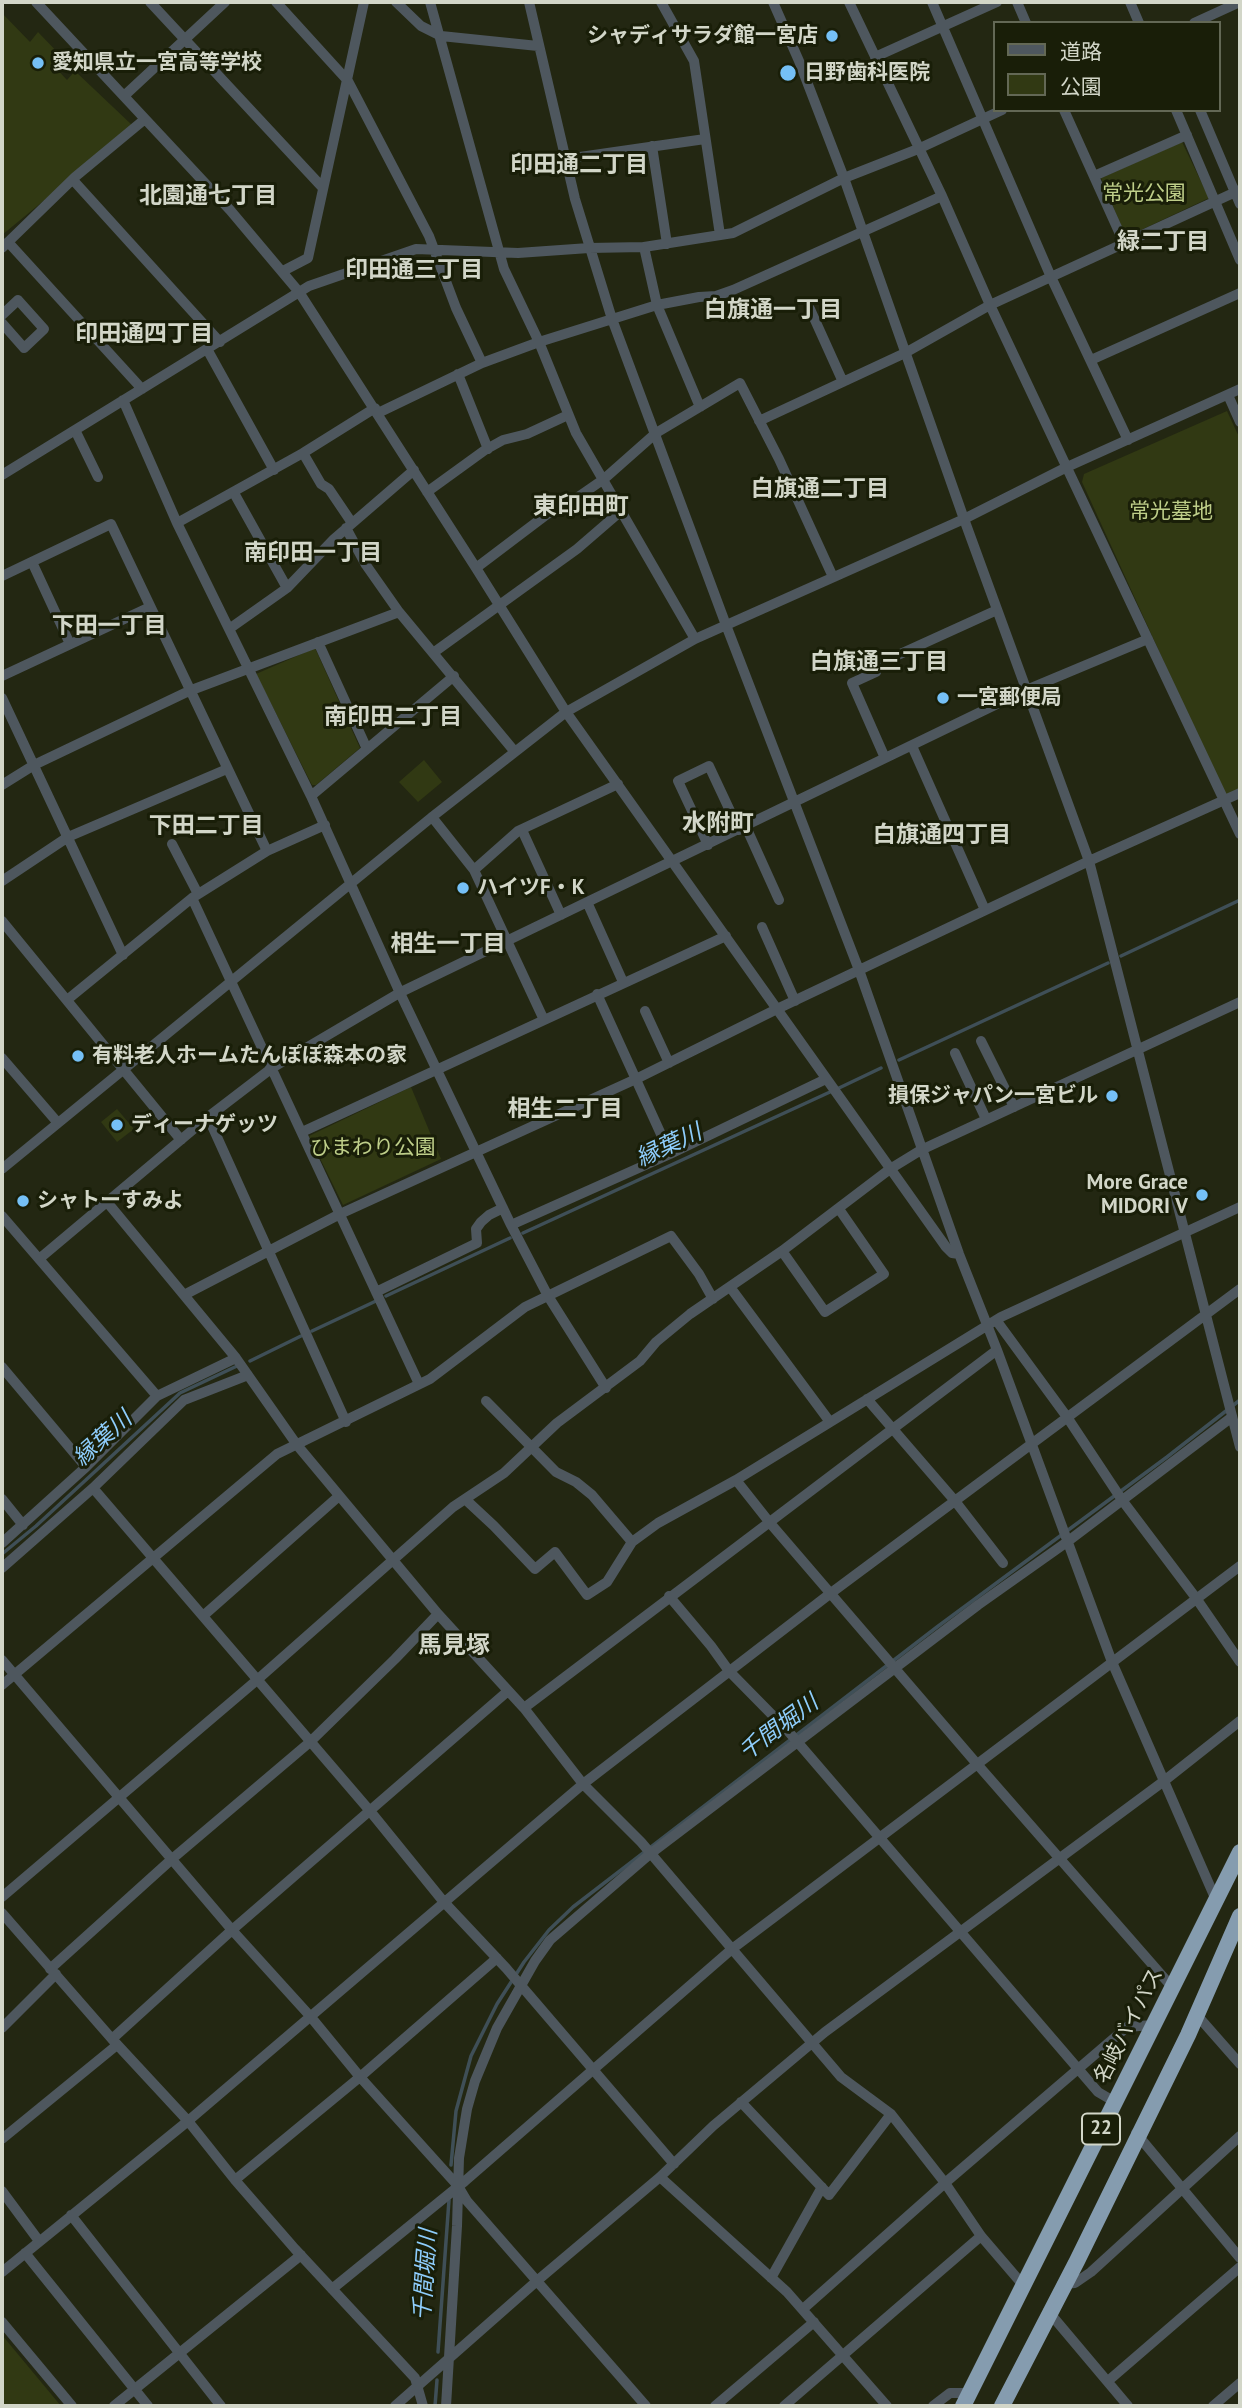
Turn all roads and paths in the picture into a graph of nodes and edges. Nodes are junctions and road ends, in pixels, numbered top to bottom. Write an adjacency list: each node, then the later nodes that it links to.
1 (36, 2): 26 (street)
2 (150, 2): 22 (street)
3 (225, 2): 22 (street)
4 (276, 2): 25 (street)
5 (364, 2): 25 (street)
6 (396, 2): 21 (street)
7 (430, 2): 21 (street)
8 (529, 2): 23 (street)
9 (661, 2): 34 (street)
10 (773, 2): 39 (street)
11 (849, 2): 24 (street)
12 (932, 2): 20 (street)
13 (997, 2): 20 (street)
14 (1017, 2): 17 (street)
15 (1130, 2): 18 (street)
16 (1240, 2): 19 (street)
17 (1025, 21)
18 (1138, 21)
19 (1198, 21)
20 (943, 27): 24 (street); 32 (street)
21 (441, 36): 23 (street); 54 (street)
22 (185, 40): 26 (street); 41 (street)
23 (538, 46): 37 (street)
24 (875, 57): 36 (street)
25 (348, 81): 41 (street); 53 (street)
26 (124, 96): 31 (street)
27 (998, 112): 32 (street)
28 (1066, 112): 38 (street)
29 (1177, 112): 33 (street)
30 (1201, 112): 42 (street)
31 (145, 119): 40 (street); 56 (street)
32 (983, 120): 36 (street); 57 (street)
33 (1187, 135): 38 (street); 44 (street)
34 (705, 139): 35 (street); 47 (street)
35 (652, 146): 37 (street); 49 (street)
36 (918, 149): 39 (street); 43 (street)
37 (566, 159): 52 (street)
38 (1094, 176): 48 (street)
39 (844, 178): 46 (street); 47 (street)
40 (73, 180): 50 (street); 66 (street)
41 (323, 188): 56 (street)
42 (1238, 191): 44 (street); 45 (street)
43 (942, 196): 46 (street); 61 (street)
44 (1216, 201): 48 (street); 55 (street)
45 (1240, 204)
46 (863, 232): 60 (street); 69 (street)
47 (720, 235): 49 (street)
48 (1124, 243): 57 (street)
49 (667, 244): 51 (street)
50 (5, 245): 74 (street)
51 (644, 247): 52 (street); 60 (street)
52 (589, 248): 54 (street); 64 (street)
53 (433, 249): 54 (street); 58 (street); 71 (street)
54 (499, 252): 67 (street)
55 (1240, 260)
56 (283, 271): 58 (street)
57 (1051, 276): 61 (street); 70 (street)
58 (299, 292): 66 (street); 79 (street)
59 (1240, 293): 70 (street)
60 (657, 305): 64 (street); 78 (street)
61 (990, 305): 69 (street); 88 (street)
62 (810, 309): 73 (street)
63 (2, 315): 65 (street)
64 (612, 318): 67 (street); 84 (street)
65 (2, 323)
66 (220, 342): 68 (street)
67 (539, 342): 71 (street); 80 (street)
68 (207, 349): 74 (street); 89 (street)
69 (905, 353): 73 (street); 97 (street)
70 (1091, 360): 85 (street)
71 (482, 363): 72 (street)
72 (458, 374): 79 (street); 86 (street)
73 (843, 382): 81 (street)
74 (142, 389): 77 (street)
75 (1240, 389): 76 (street)
76 (1228, 395): 82 (street); 85 (street)
77 (123, 400): 83 (street); 98 (street)
78 (700, 407): 81 (street); 84 (street)
79 (376, 410): 87 (street); 90 (street)
80 (568, 415): 86 (street); 93 (street)
81 (759, 421): 103 (street)
82 (1240, 422)
83 (75, 430): 91 (street); 92 (street)
84 (656, 433): 93 (street); 109 (street)
85 (1128, 440): 88 (street)
86 (488, 449): 94 (street)
87 (303, 453): 89 (street); 99 (street)
88 (1068, 467): 97 (street); 112 (street)
89 (274, 470): 95 (street)
90 (414, 470): 94 (street); 99 (street)
91 (2, 475)
92 (98, 477)
93 (604, 479): 96 (street); 101 (street)
94 (428, 492): 101 (street)
95 (234, 493): 98 (street); 104 (street)
96 (621, 511): 105 (street); 111 (street)
97 (964, 519): 103 (street); 107 (street)
98 (177, 523): 110 (street)
99 (349, 526): 104 (street); 108 (street)
100 (32, 562): 102 (street); 106 (street); 114 (street)
101 (477, 568): 105 (street)
102 (2, 576)
103 (833, 577): 109 (street)
104 (287, 587): 110 (street)
105 (499, 604): 115 (street); 122 (street)
106 (150, 607): 114 (street); 120 (street)
107 (997, 610): 119 (street); 126 (street)
108 (399, 612): 113 (street); 115 (street)
109 (726, 625): 111 (street); 134 (street)
110 (229, 629): 116 (street)
111 (695, 639): 122 (street)
112 (1148, 639): 119 (street); 133 (street)
113 (318, 642): 116 (street); 124 (street)
114 (70, 644): 117 (street)
115 (433, 653): 118 (street)
116 (249, 670): 120 (street); 132 (street)
117 (2, 676)
118 (454, 676): 124 (street); 125 (street)
119 (1026, 690): 123 (street); 145 (street)
120 (190, 691): 127 (street); 128 (street)
121 (2, 698): 127 (street)
122 (566, 712): 125 (street); 129 (street)
123 (912, 746): 126 (street); 152 (street)
124 (367, 749): 132 (street)
125 (515, 752): 135 (street)
126 (885, 758): 134 (street)
127 (34, 765): 130 (street); 140 (street)
128 (227, 769): 140 (street); 143 (street)
129 (618, 784): 138 (street); 144 (street)
130 (2, 785)
131 (1240, 793): 133 (street)
132 (311, 796): 136 (street)
133 (1225, 800): 139 (street); 145 (street)
134 (794, 803): 137 (street); 159 (street)
135 (432, 817): 146 (street); 148 (street)
136 (325, 825): 143 (street); 148 (street)
137 (743, 829): 142 (street); 142 (street); 150 (street)
138 (522, 830): 146 (street); 153 (street)
139 (1240, 834)
140 (68, 837): 147 (street); 158 (street)
141 (172, 844): 149 (street)
142 (708, 845): 144 (street)
143 (267, 851): 149 (street)
144 (673, 861): 151 (street); 156 (street)
145 (1089, 861): 152 (street); 171 (street)
146 (474, 870): 157 (street)
147 (2, 881)
148 (351, 883): 160 (street); 162 (street)
149 (195, 896): 158 (street); 160 (street)
150 (779, 900)
151 (587, 902): 153 (street); 161 (street)
152 (985, 910): 159 (street)
153 (561, 915): 157 (street)
154 (3, 925): 164 (street)
155 (761, 927): 165 (street)
156 (726, 936): 161 (street); 167 (street)
157 (507, 941): 162 (street); 169 (street)
158 (123, 955): 164 (street)
159 (859, 971): 165 (street); 186 (street)
160 (231, 982): 175 (street); 176 (street)
161 (623, 982): 163 (street)
162 (400, 993): 175 (street); 177 (street)
163 (597, 995): 169 (street); 178 (street)
164 (67, 1000): 176 (street)
165 (795, 1001): 167 (street)
166 (1240, 1002): 171 (street)
167 (777, 1009): 174 (street); 179 (street)
168 (645, 1011): 174 (street)
169 (544, 1020): 177 (street)
170 (981, 1041): 180 (street)
171 (1137, 1051): 180 (street); 198 (street)
172 (955, 1053): 182 (street)
173 (2, 1058): 183 (street)
174 (669, 1063): 178 (street)
175 (272, 1068): 181 (street); 184 (street)
176 (125, 1069): 183 (street); 185 (street)
177 (438, 1069): 184 (street); 187 (street)
178 (636, 1079): 187 (street); 188 (street)
179 (826, 1079): 188 (street); 190 (street)
180 (1014, 1107): 182 (street)
181 (208, 1117): 185 (street); 200 (street)
182 (986, 1119): 186 (street)
183 (58, 1123): 189 (street)
184 (302, 1132): 195 (street)
185 (181, 1140): 191 (street)
186 (921, 1150): 190 (street); 201 (street)
187 (477, 1152): 193 (street); 195 (street)
188 (670, 1154): 197 (street)
189 (2, 1169)
190 (890, 1169): 194 (street); 201 (street)
191 (107, 1202): 202 (street); 206 (street)
192 (1240, 1207): 198 (street)
193 (503, 1208): 197 (street); 205 (street)
194 (839, 1209): 199 (street); 199 (street)
195 (340, 1214): 200 (street); 205 (street)
196 (2, 1216): 202 (street)
197 (512, 1225): 207 (street)
198 (1186, 1233): 209 (street); 210 (street)
199 (782, 1251): 203 (street)
200 (269, 1252): 206 (street); 222 (street)
201 (959, 1254): 210 (street)
202 (39, 1259): 217 (street)
203 (730, 1287): 208 (street); 223 (street)
204 (1240, 1289): 209 (street)
205 (376, 1292): 215 (street)
206 (184, 1295): 212 (street)
207 (548, 1296): 208 (street); 215 (street); 216 (street)
208 (713, 1299): 216 (street)
209 (1206, 1315): 220 (street); 221 (street)
210 (992, 1322): 211 (street); 218 (street); 221 (street)
211 (997, 1350): 224 (street); 225 (street)
212 (236, 1358): 214 (street); 217 (street)
213 (2, 1367): 229 (street)
214 (248, 1375): 226 (street); 231 (street)
215 (419, 1384): 222 (street)
216 (606, 1388): 228 (street)
217 (157, 1396): 229 (street)
218 (867, 1399): 223 (street); 224 (street)
219 (486, 1401): 228 (street)
220 (1230, 1411): 227 (street); 232 (street)
221 (1067, 1418): 225 (street); 232 (street)
222 (346, 1422): 226 (street)
223 (830, 1422): 230 (street)
224 (892, 1430): 236 (street); 237 (street)
225 (1032, 1444): 236 (street); 239 (street)
226 (297, 1445): 233 (street); 242 (street)
227 (1240, 1447)
228 (530, 1448): 235 (street); 240 (street)
229 (86, 1467): 238 (street)
230 (736, 1480): 237 (street); 240 (street)
231 (93, 1488): 242 (street); 246 (street)
232 (1119, 1495): 239 (street); 249 (street)
233 (339, 1496): 243 (street); 251 (street)
234 (2, 1499): 238 (street)
235 (465, 1499): 240 (street); 243 (street)
236 (955, 1502): 244 (street); 247 (street)
237 (770, 1524): 247 (street); 248 (street)
238 (23, 1525): 241 (street)
239 (1065, 1536): 253 (street); 255 (street)
240 (632, 1542)
241 (2, 1544)
242 (152, 1558): 251 (street); 257 (street)
243 (394, 1559): 250 (street); 258 (street)
244 (1003, 1563)
245 (1240, 1566): 249 (street)
246 (2, 1568)
247 (831, 1593): 255 (street); 256 (street)
248 (669, 1597): 256 (street); 261 (street)
249 (1196, 1598): 253 (street); 254 (street)
250 (438, 1614): 260 (street); 264 (street)
251 (202, 1616): 258 (street)
252 (2, 1660): 257 (street)
253 (1112, 1662): 265 (street); 266 (street)
254 (1240, 1662)
255 (893, 1664): 263 (street); 265 (street)
256 (729, 1671): 263 (street); 267 (street)
257 (14, 1675): 259 (street); 268 (street)
258 (257, 1680): 264 (street); 268 (street)
259 (2, 1685)
260 (508, 1691): 261 (street); 269 (street)
261 (524, 1708): 267 (street)
262 (1240, 1721): 266 (street)
263 (794, 1738): 270 (street); 272 (street)
264 (310, 1742): 269 (street); 274 (street)
265 (977, 1764): 270 (street); 273 (street)
266 (1164, 1781): 273 (street); 276 (street)
267 (583, 1784): 272 (street); 277 (street)
268 (119, 1797): 274 (street); 275 (street)
269 (370, 1811): 277 (street); 281 (street)
270 (878, 1838): 282 (street); 284 (street)
271 (1240, 1852): 276 (highway, 名岐バイパス / 22)
272 (650, 1853): 284 (street); 287 (street)
273 (1060, 1858): 282 (street); 288 (street)
274 (172, 1859): 281 (street); 286 (street)
275 (2, 1897)
276 (1216, 1900): 288 (highway, 名岐バイパス / 22)
277 (443, 1901): 285 (street); 291 (street)
278 (2, 1913): 286 (street)
279 (1240, 1916): 352 (highway)
280 (1240, 1923): 283 (highway, 22)
281 (232, 1930): 291 (street); 294 (street)
282 (960, 1932): 295 (street); 297 (street)
283 (1236, 1945): 290 (highway, 22)
284 (732, 1950): 295 (street); 298 (street)
285 (497, 1958): 287 (street); 299 (street)
286 (53, 1971): 292 (street); 294 (street)
287 (519, 1983): 298 (street); 311 (street)
288 (1172, 1987): 293 (highway, 名岐バイパス / 22)
289 (2, 2010): 292 (street)
290 (1196, 2014): 296 (street); 304 (highway, 22)
291 (310, 2016): 299 (street); 303 (street)
292 (6, 2024)
293 (1152, 2025): 297 (street); 301 (highway, 名岐バイパス / 22)
294 (114, 2042): 303 (street); 306 (street)
295 (811, 2043): 300 (street); 302 (street)
296 (1240, 2064)
297 (1078, 2069): 301 (street); 310 (street)
298 (593, 2070): 307 (street); 311 (street)
299 (360, 2077): 309 (street); 311 (street)
300 (741, 2102): 307 (street); 312 (street)
301 (1115, 2102): 326 (highway, 名岐バイパス / 22)
302 (891, 2114): 310 (street); 312 (street)
303 (188, 2121): 309 (street); 315 (street)
304 (1136, 2133): 313 (street); 325 (highway, 22)
305 (1240, 2136): 313 (street)
306 (2, 2139)
307 (674, 2164): 308 (street)
308 (660, 2177): 323 (street); 324 (street)
309 (235, 2180): 319 (street)
310 (945, 2183): 316 (street); 328 (street)
311 (458, 2186): 324 (street); 327 (street); 334 (street)
312 (822, 2188): 323 (street)
313 (1182, 2188): 320 (street); 325 (street)
314 (2, 2191): 317 (street)
315 (71, 2215): 317 (street); 332 (street)
316 (981, 2236): 326 (street); 333 (street)
317 (39, 2241): 318 (street)
318 (25, 2253): 322 (street); 338 (street)
319 (301, 2255): 327 (street); 332 (street)
320 (1240, 2258)
321 (1240, 2267): 335 (street)
322 (2, 2272)
323 (771, 2278): 328 (street)
324 (538, 2280): 334 (street); 347 (street)
325 (1062, 2284): 329 (highway, 22)
326 (1023, 2285): 339 (highway, 名岐バイパス / 22)
327 (332, 2289): 337 (street)
328 (803, 2309): 331 (street)
329 (1048, 2311): 335 (street); 352 (highway, 22)
330 (2, 2322): 340 (street)
331 (814, 2322): 333 (street); 348 (street)
332 (180, 2353): 338 (street); 343 (street)
333 (843, 2355): 349 (street); 350 (street)
334 (449, 2358): 337 (street); 346 (street)
335 (1108, 2381): 353 (street)
336 (1240, 2383): 354 (street)
337 (418, 2386): 344 (street); 345 (street)
338 (135, 2389): 341 (street); 342 (street)
339 (966, 2400): 351 (street)
340 (72, 2406)
341 (114, 2406)
342 (148, 2406)
343 (221, 2406)
344 (395, 2406)
345 (423, 2406)
346 (447, 2406)
347 (646, 2406)
348 (715, 2406)
349 (784, 2406)
350 (887, 2406)
351 (933, 2406)
352 (1000, 2406)
353 (1128, 2406)
354 (1213, 2406)

